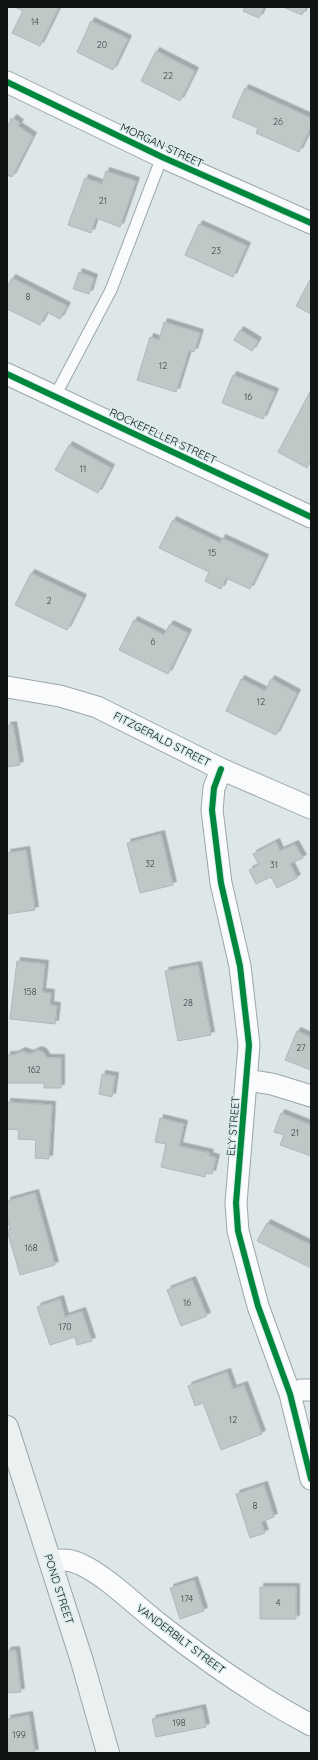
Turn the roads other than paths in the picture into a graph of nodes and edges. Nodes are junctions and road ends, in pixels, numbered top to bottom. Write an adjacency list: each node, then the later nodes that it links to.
1 (7, 82): 2 (street, MORGAN STREET)
2 (162, 157): 3 (street, MORGAN STREET); 5 (lane)
3 (311, 223)
4 (7, 374): 5 (street, ROCKEFELLER STREET)
5 (55, 396): 6 (street, ROCKEFELLER STREET)
6 (311, 517)
7 (7, 687): 8 (street, FITZGERALD STREET)
8 (221, 769): 9 (street, FITZGERALD STREET); 10 (street, ELY STREET)
9 (311, 808)
10 (247, 1080): 11 (street); 13 (street, ELY STREET)
11 (311, 1096)
12 (311, 1390): 13 (street)
13 (290, 1394): 15 (street, ELY STREET)
14 (7, 1427): 16 (main road, POND STREET)
15 (311, 1479)
16 (50, 1562): 17 (street, VANDERBILT STREET); 18 (main road, POND STREET)
17 (311, 1725)
18 (108, 1753)

